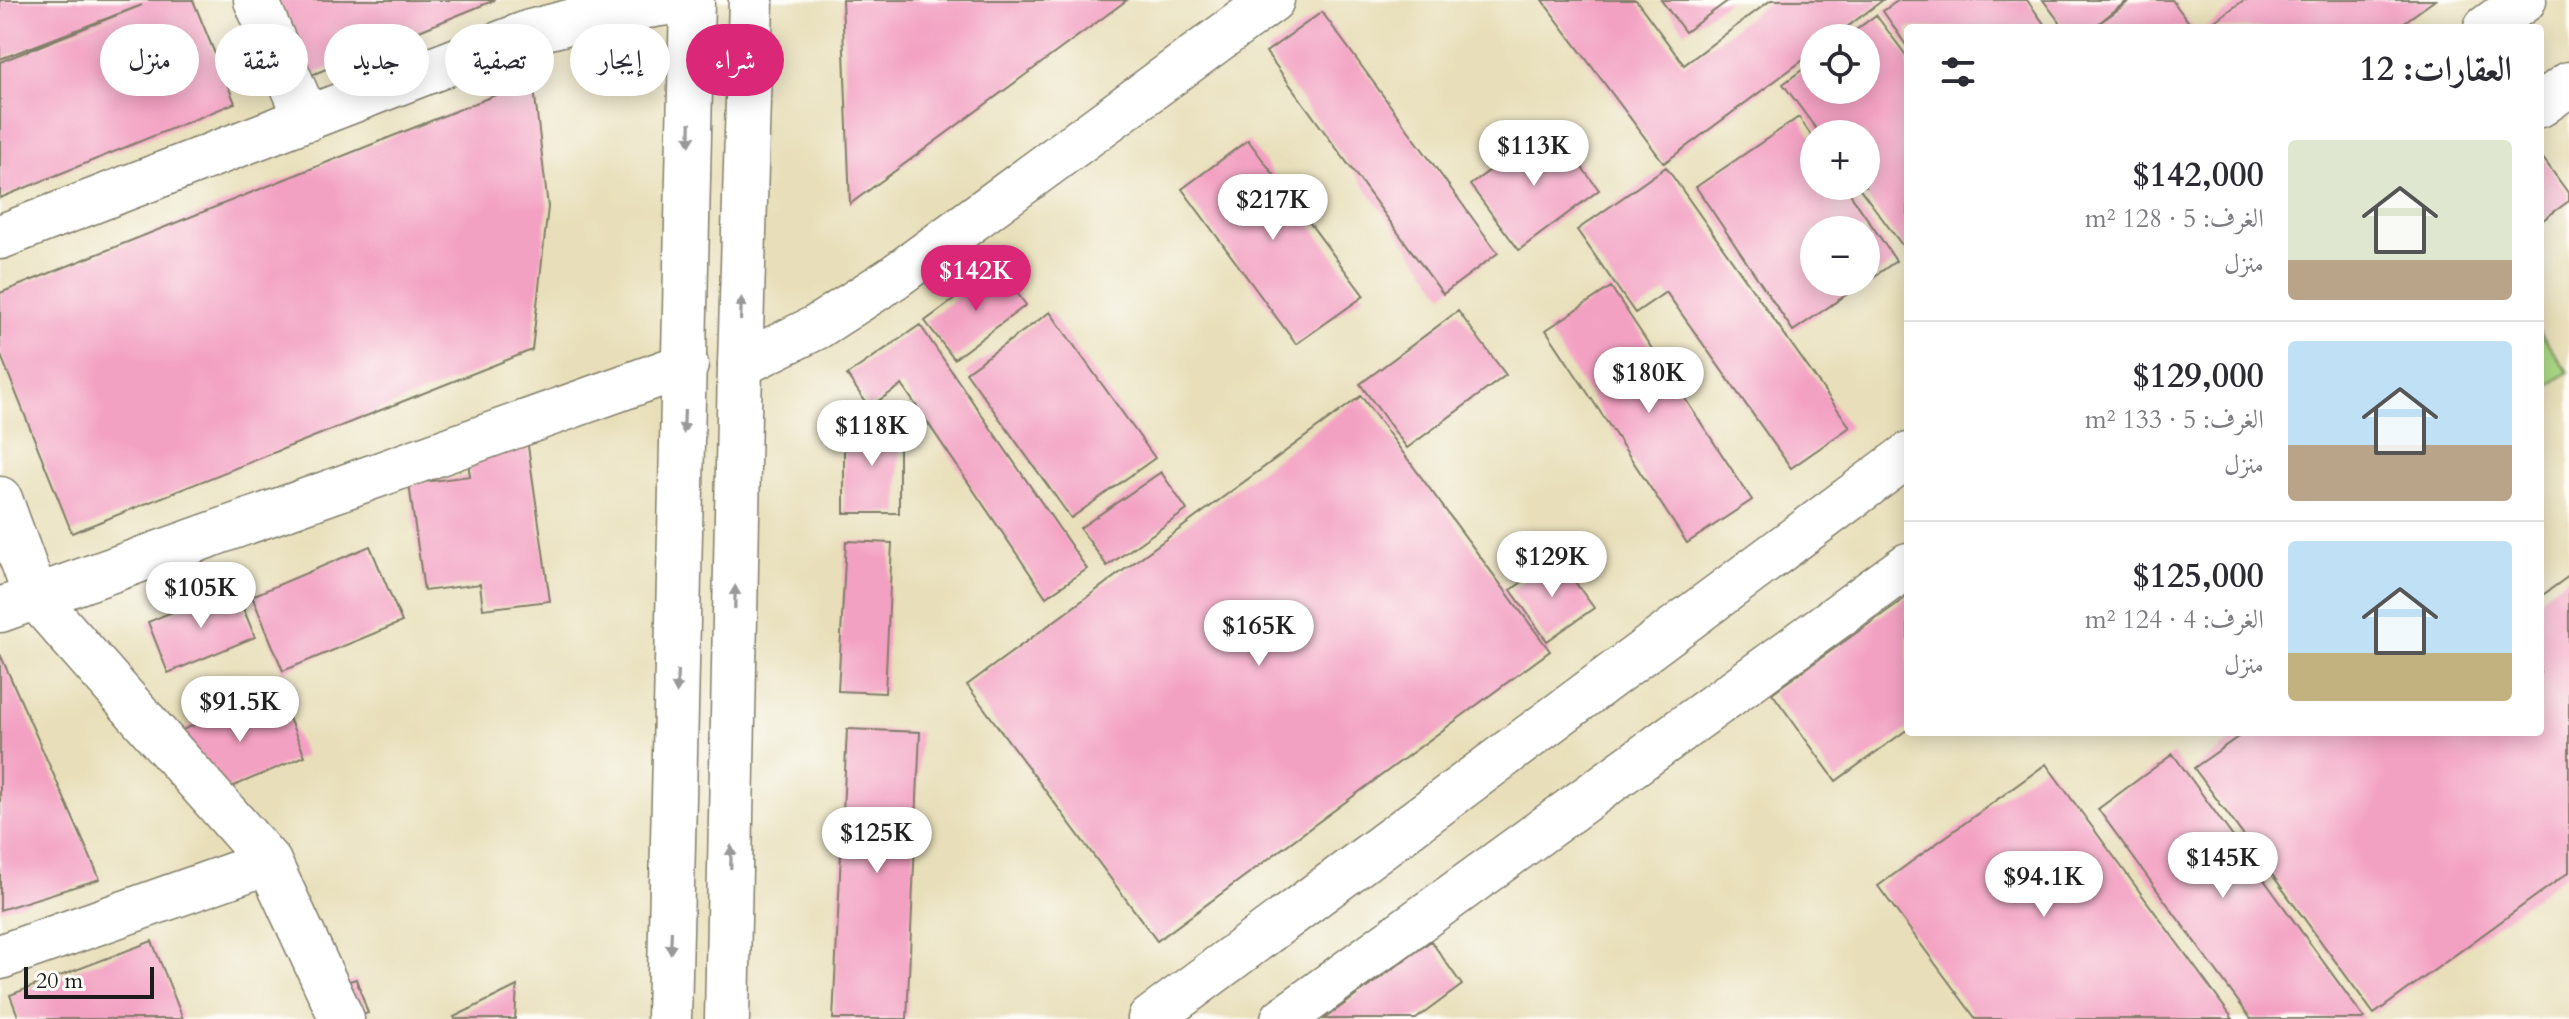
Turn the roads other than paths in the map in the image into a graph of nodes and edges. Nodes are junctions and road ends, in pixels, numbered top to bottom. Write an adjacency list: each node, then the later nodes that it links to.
1 (256, 0): 9 (street)
2 (690, 0): 9 (street); 11 (street, one-way to 11)
3 (751, 0): 12 (street, one-way to 3)
4 (1272, 0): 12 (street)
5 (2524, 0): 6 (street)
6 (2491, 24)
7 (2569, 84): 8 (street)
8 (2544, 102)
9 (307, 119): 10 (street)
10 (0, 237)
11 (686, 365): 16 (street); 20 (street, one-way to 20)
12 (740, 365): 21 (street, one-way to 12)
13 (1904, 458): 22 (street)
14 (0, 499): 16 (street)
15 (1904, 568): 23 (street)
16 (18, 604): 17 (street)
17 (269, 862): 18 (street); 19 (street)
18 (0, 957)
19 (342, 1019)
20 (669, 1019)
21 (727, 1019)
22 (1150, 1019)
23 (1283, 1019)

